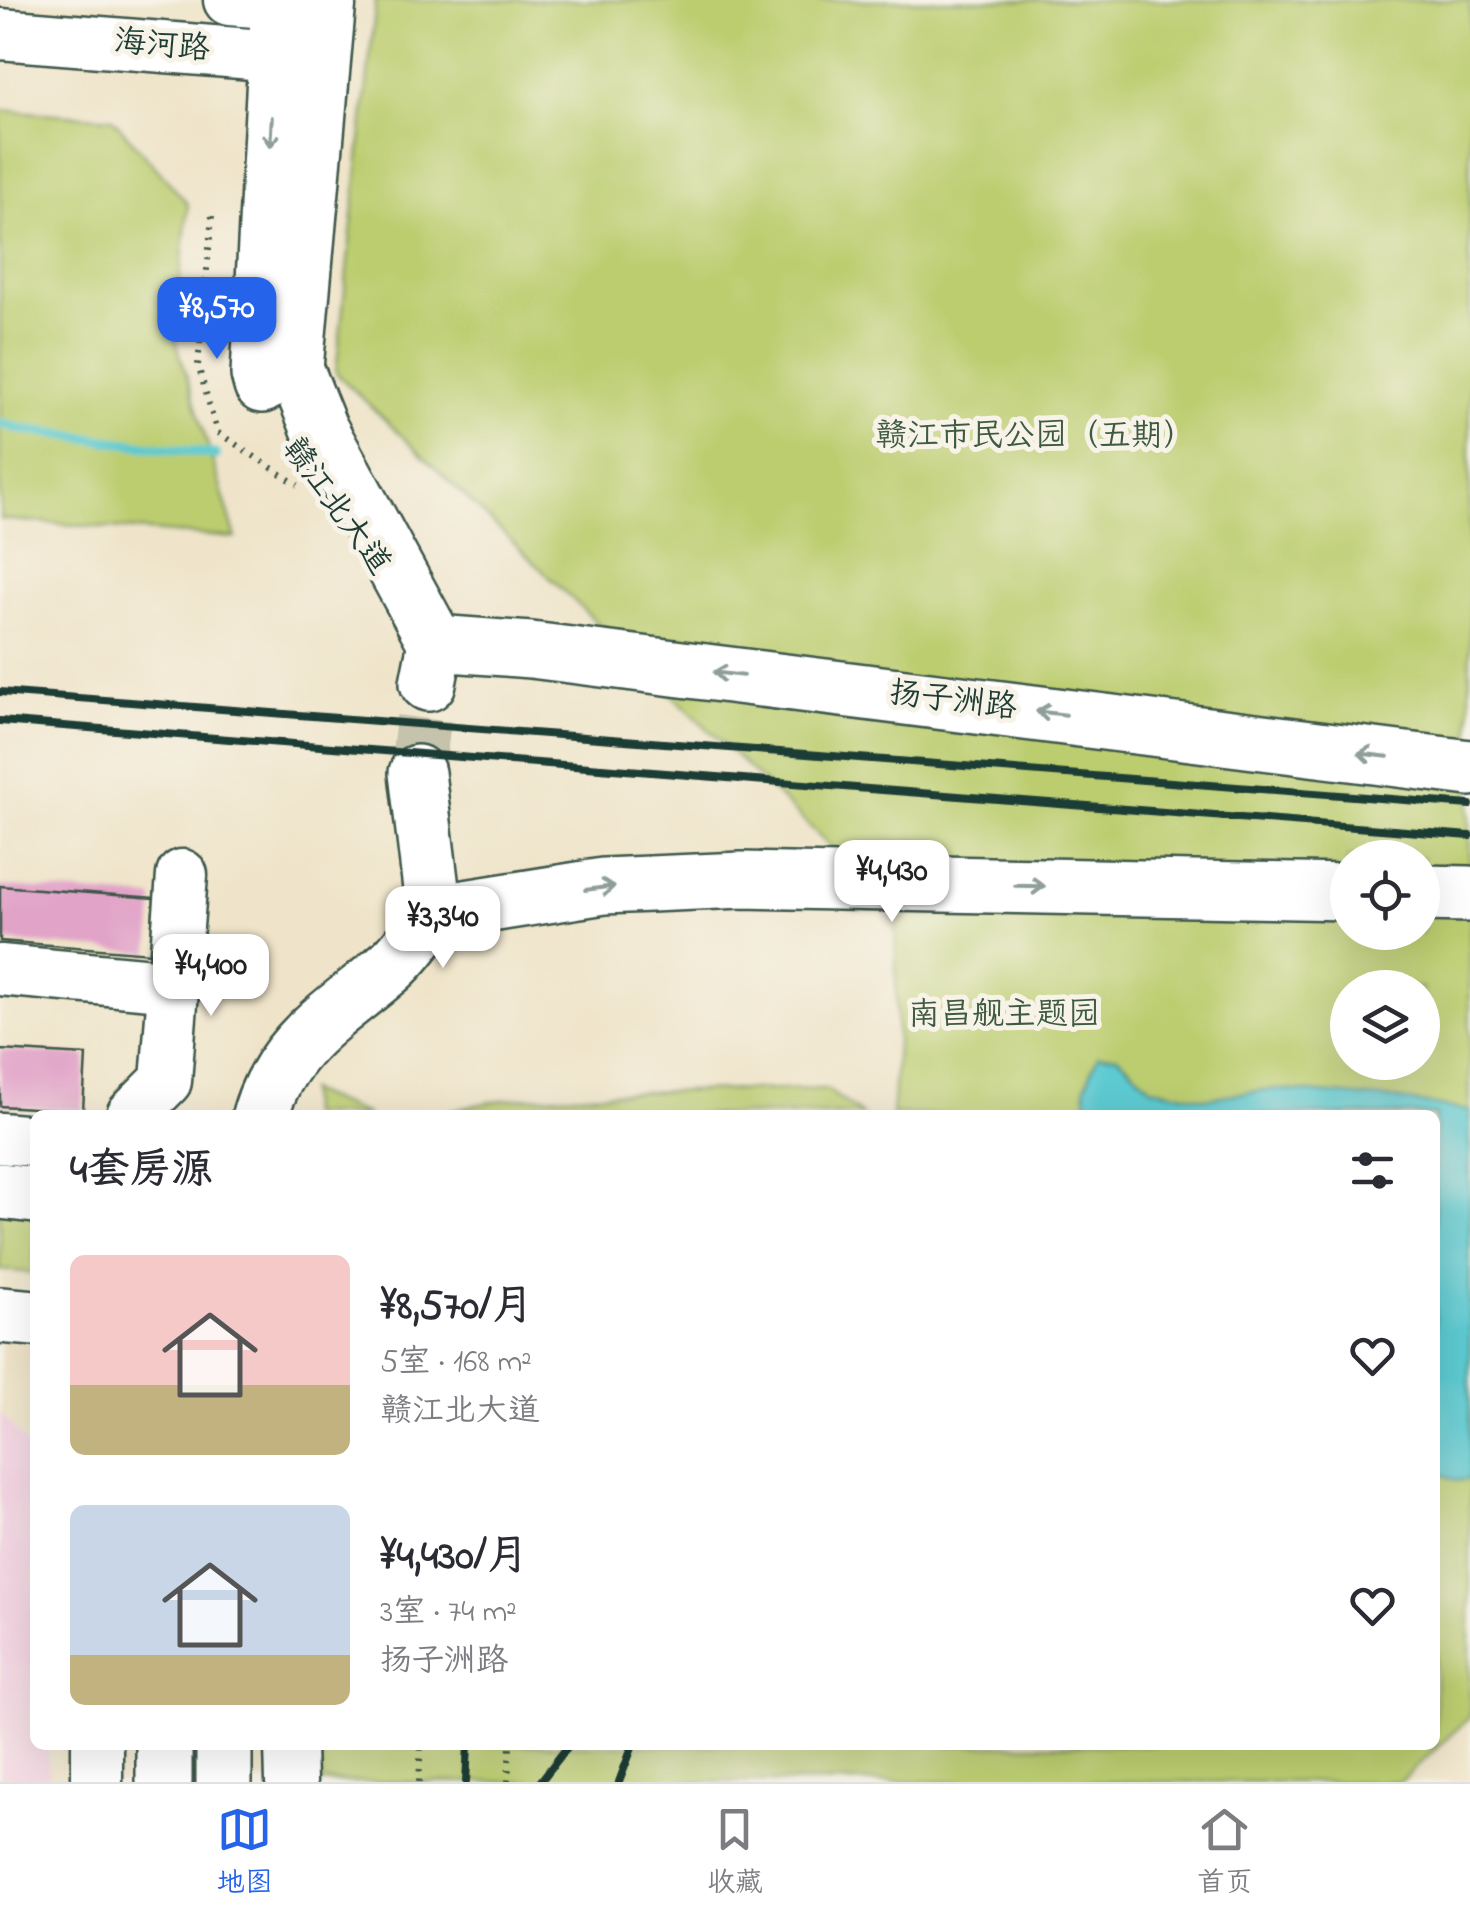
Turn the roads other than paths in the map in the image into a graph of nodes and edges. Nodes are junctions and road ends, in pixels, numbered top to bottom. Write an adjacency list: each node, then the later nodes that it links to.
1 (292, 18): 2 (street, 海河路); 3 (main road, 赣江北大道)
2 (0, 34)
3 (432, 663): 4 (main road, 扬子洲路, one-way to 3)
4 (1470, 768)
5 (417, 773): 10 (main road)
6 (182, 875): 12 (street)
7 (1330, 892): 10 (main road, one-way to 7)
8 (1440, 893): 9 (main road)
9 (1470, 894)
10 (434, 913): 14 (main road)
11 (0, 970): 12 (street)
12 (174, 986): 13 (street)
13 (137, 1110)
14 (261, 1110)
15 (0, 1138): 16 (street)
16 (30, 1140)
17 (0, 1192): 18 (main road)
18 (30, 1195)
19 (0, 1315): 20 (main road)
20 (30, 1318)
21 (97, 1750): 26 (street)
22 (143, 1750): 27 (street)
23 (164, 1750): 28 (main road)
24 (224, 1750): 29 (main road)
25 (290, 1750): 30 (street)
26 (98, 1782)
27 (144, 1782)
28 (164, 1782)
29 (224, 1782)
30 (291, 1782)

